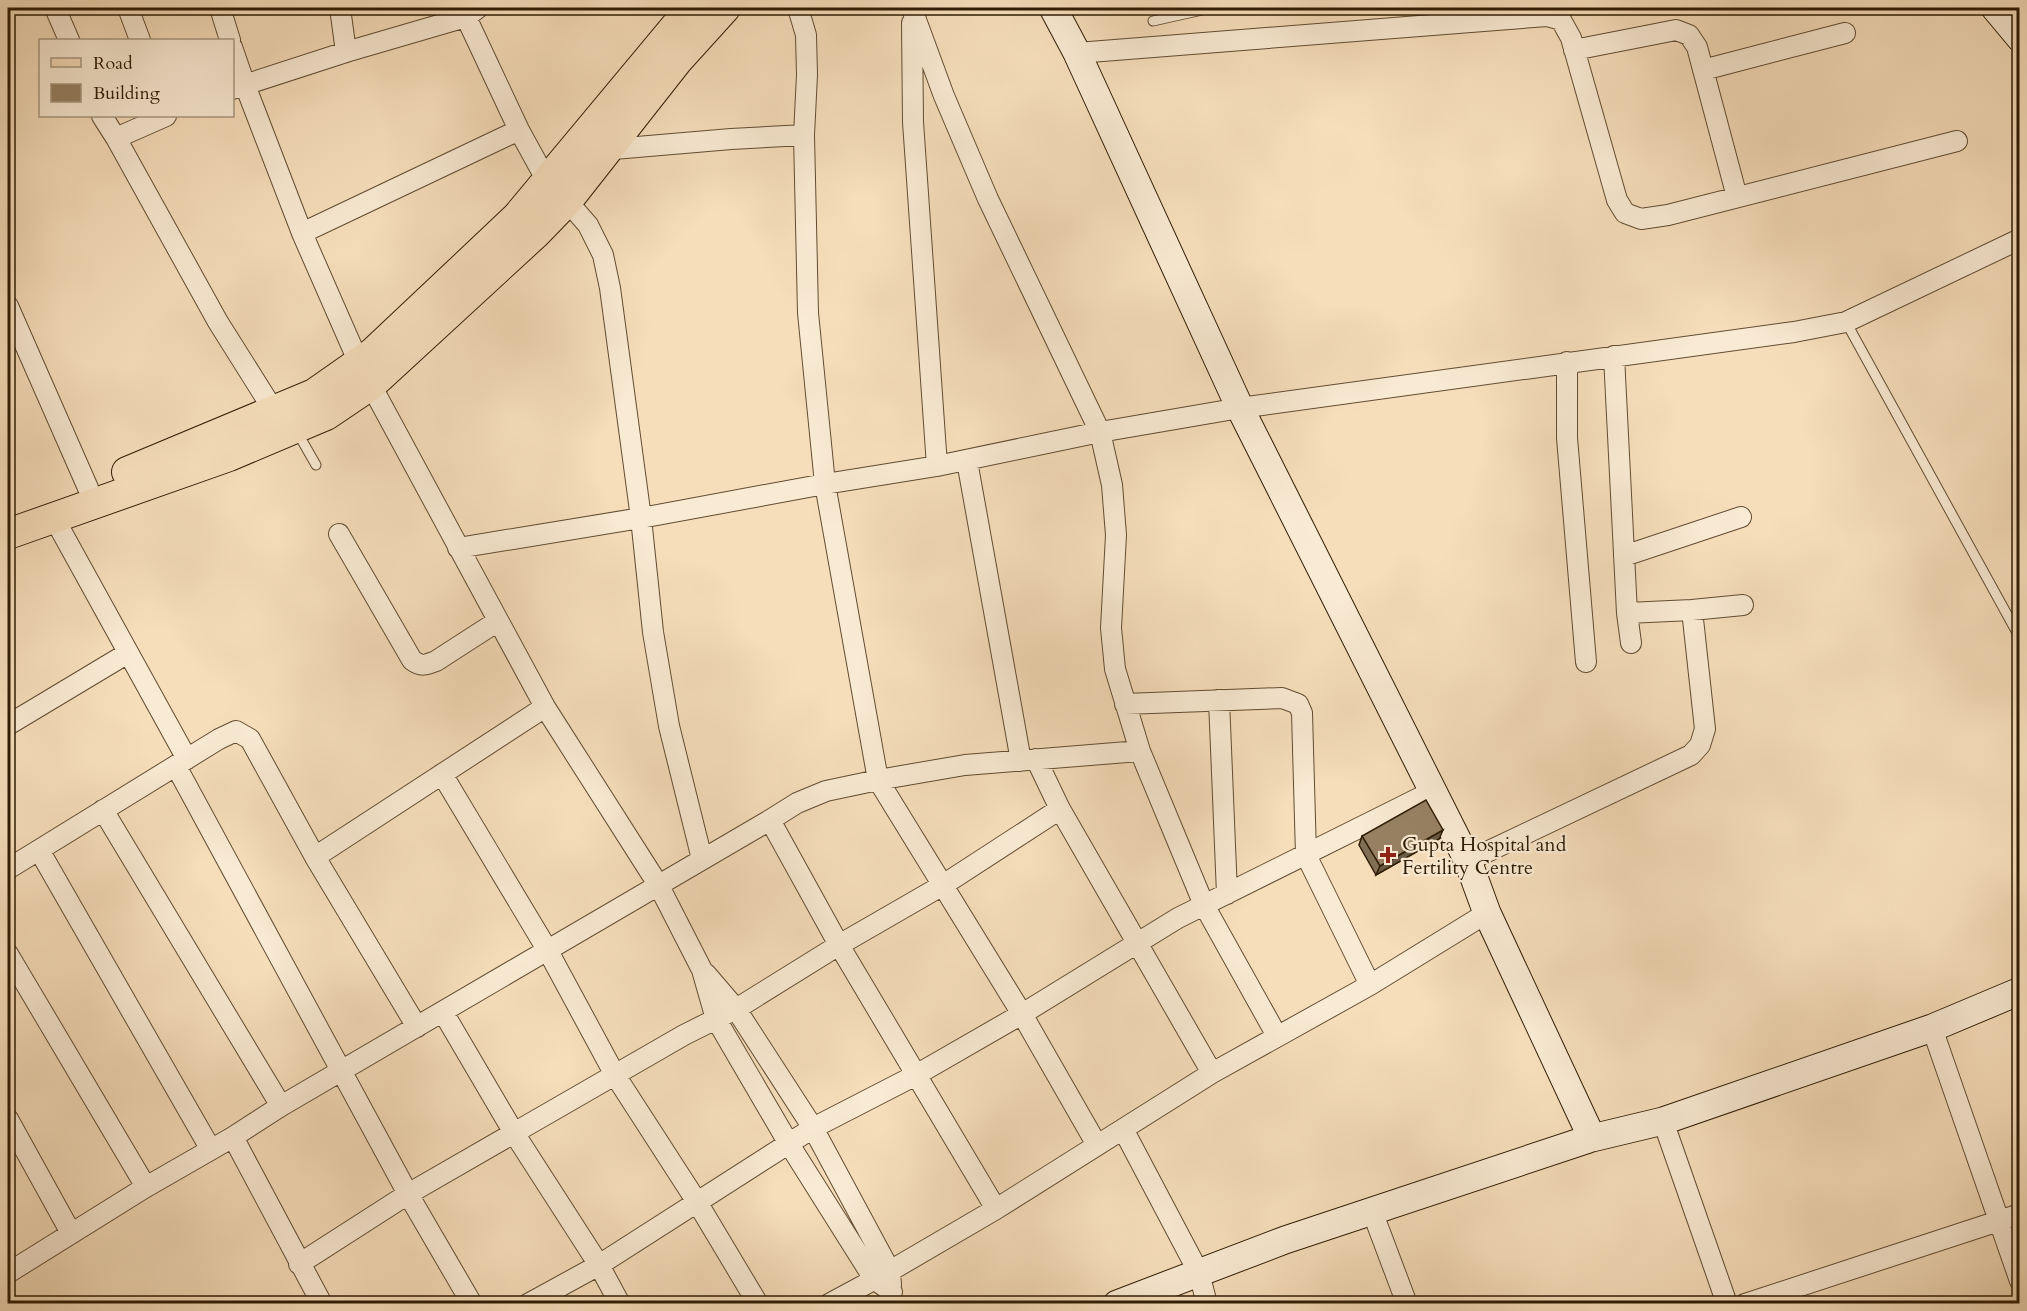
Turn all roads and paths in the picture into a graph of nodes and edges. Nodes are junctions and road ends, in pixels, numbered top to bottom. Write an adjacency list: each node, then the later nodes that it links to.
1 (55, 8): 15 (street)
2 (128, 8): 16 (street)
3 (220, 8): 17 (street)
4 (340, 8): 19 (street)
5 (691, 8): 31 (main road)
6 (725, 8): 30 (main road)
7 (798, 8): 27 (street)
8 (912, 8): 43 (street); 46 (street)
9 (1053, 8): 20 (street)
10 (1211, 8): 13 (lane)
11 (472, 12): 12 (street); 26 (street)
12 (438, 16): 19 (street)
13 (1153, 21)
14 (1845, 33): 22 (street)
15 (69, 39)
16 (140, 39)
17 (231, 39)
18 (1574, 50): 20 (street); 22 (street); 33 (street)
19 (346, 52): 23 (street)
20 (1077, 53): 41 (street)
21 (234, 58): 23 (street)
22 (1703, 70): 33 (street)
23 (239, 87): 34 (street)
24 (103, 117): 28 (street)
25 (164, 117): 28 (street)
26 (519, 130): 32 (street); 34 (street)
27 (804, 135): 30 (street); 47 (street)
28 (116, 138): 42 (street)
29 (1957, 141): 33 (street)
30 (606, 150): 31 (street); 32 (main road)
31 (573, 151): 32 (main road)
32 (557, 192): 40 (main road); 51 (street)
33 (1737, 197)
34 (302, 233): 40 (street)
35 (2019, 239): 37 (street)
36 (8, 306): 48 (street)
37 (1846, 322): 38 (street); 61 (lane)
38 (1614, 356): 39 (street); 56 (street)
39 (1567, 362): 41 (street); 64 (street)
40 (365, 374): 42 (main road); 55 (street)
41 (1240, 408): 43 (street); 74 (street)
42 (285, 419): 45 (lane); 48 (main road); 50 (main road)
43 (1100, 432): 44 (street); 66 (street)
44 (967, 461): 46 (street); 70 (street)
45 (316, 465)
46 (936, 466): 47 (street)
47 (825, 484): 51 (street); 73 (street)
48 (88, 488): 52 (main road)
49 (1741, 517): 56 (street)
50 (54, 518): 53 (main road); 63 (street)
51 (641, 518): 55 (street); 81 (street)
52 (8, 521)
53 (8, 534)
54 (339, 534): 60 (street)
55 (458, 548): 60 (street)
56 (1624, 556): 59 (street)
57 (1743, 605): 58 (street)
58 (1692, 610): 59 (street); 82 (street)
59 (1627, 613): 62 (street)
60 (498, 621): 67 (street)
61 (2019, 638)
62 (1631, 643)
63 (128, 653): 68 (street); 71 (street)
64 (1586, 662)
65 (1219, 700): 66 (street); 79 (street); 86 (street)
66 (1125, 705): 69 (street)
67 (545, 707): 72 (street); 85 (street)
68 (8, 725)
69 (1140, 751): 70 (street); 87 (street)
70 (1029, 760): 73 (street); 75 (street)
71 (181, 762): 76 (street); 80 (street); 103 (street)
72 (442, 774): 80 (street); 91 (street)
73 (878, 780): 77 (street); 84 (street)
74 (1433, 791): 79 (street); 82 (street)
75 (1060, 809): 84 (street); 89 (street)
76 (103, 810): 78 (street); 107 (street)
77 (770, 820): 81 (street); 90 (street)
78 (39, 850): 83 (street); 117 (street)
79 (1306, 855): 86 (street); 94 (street)
80 (315, 857): 100 (street)
81 (702, 859): 85 (street)
82 (1468, 861): 88 (street)
83 (8, 869)
84 (943, 885): 90 (street); 98 (street)
85 (659, 886): 91 (street); 93 (street)
86 (1227, 894): 87 (street)
87 (1204, 905): 89 (street); 102 (street)
88 (1487, 913): 94 (street); 114 (street)
89 (1138, 942): 98 (street); 104 (street)
90 (839, 945): 96 (street); 106 (street)
91 (548, 951): 97 (street); 105 (street)
92 (8, 954): 118 (street)
93 (702, 970): 96 (street); 99 (street)
94 (1370, 985): 102 (street)
95 (2019, 991): 101 (street)
96 (736, 1009): 99 (street); 110 (street)
97 (443, 1012): 100 (street); 112 (street)
98 (1022, 1014): 106 (street); 116 (street)
99 (716, 1018): 105 (street); 115 (street)
100 (417, 1027): 103 (street)
101 (1932, 1028): 109 (street); 124 (street)
102 (1277, 1036): 104 (street)
103 (342, 1071): 107 (street); 119 (street)
104 (1212, 1073): 111 (street)
105 (615, 1075): 112 (street); 120 (street)
106 (916, 1075): 110 (street); 121 (street)
107 (281, 1106): 113 (street)
108 (8, 1119): 125 (street)
109 (1663, 1121): 114 (street); 142 (street)
110 (813, 1128): 115 (street); 130 (street)
111 (1123, 1129): 116 (street); 129 (street)
112 (514, 1133): 119 (street); 127 (street)
113 (233, 1137): 117 (street); 126 (street)
114 (1592, 1138): 122 (street)
115 (789, 1144): 120 (street); 130 (street)
116 (1097, 1145): 121 (street)
117 (210, 1148): 118 (street)
118 (146, 1187): 125 (street)
119 (408, 1194): 126 (street); 134 (street)
120 (697, 1202): 127 (street); 137 (street)
121 (996, 1209): 130 (street)
122 (1372, 1211): 129 (street); 141 (street)
123 (2019, 1214): 124 (street)
124 (1999, 1221): 131 (street); 143 (street)
125 (71, 1233): 128 (street)
126 (299, 1263): 133 (street)
127 (599, 1265): 135 (street); 136 (street)
128 (8, 1273)
129 (1199, 1273): 139 (street); 140 (street)
130 (882, 1275): 132 (street); 138 (street)
131 (2019, 1281)
132 (895, 1298)
133 (322, 1304)
134 (472, 1304)
135 (528, 1304)
136 (620, 1304)
137 (758, 1304)
138 (829, 1304)
139 (1117, 1304)
140 (1207, 1304)
141 (1407, 1304)
142 (1727, 1304)
143 (1745, 1304)

